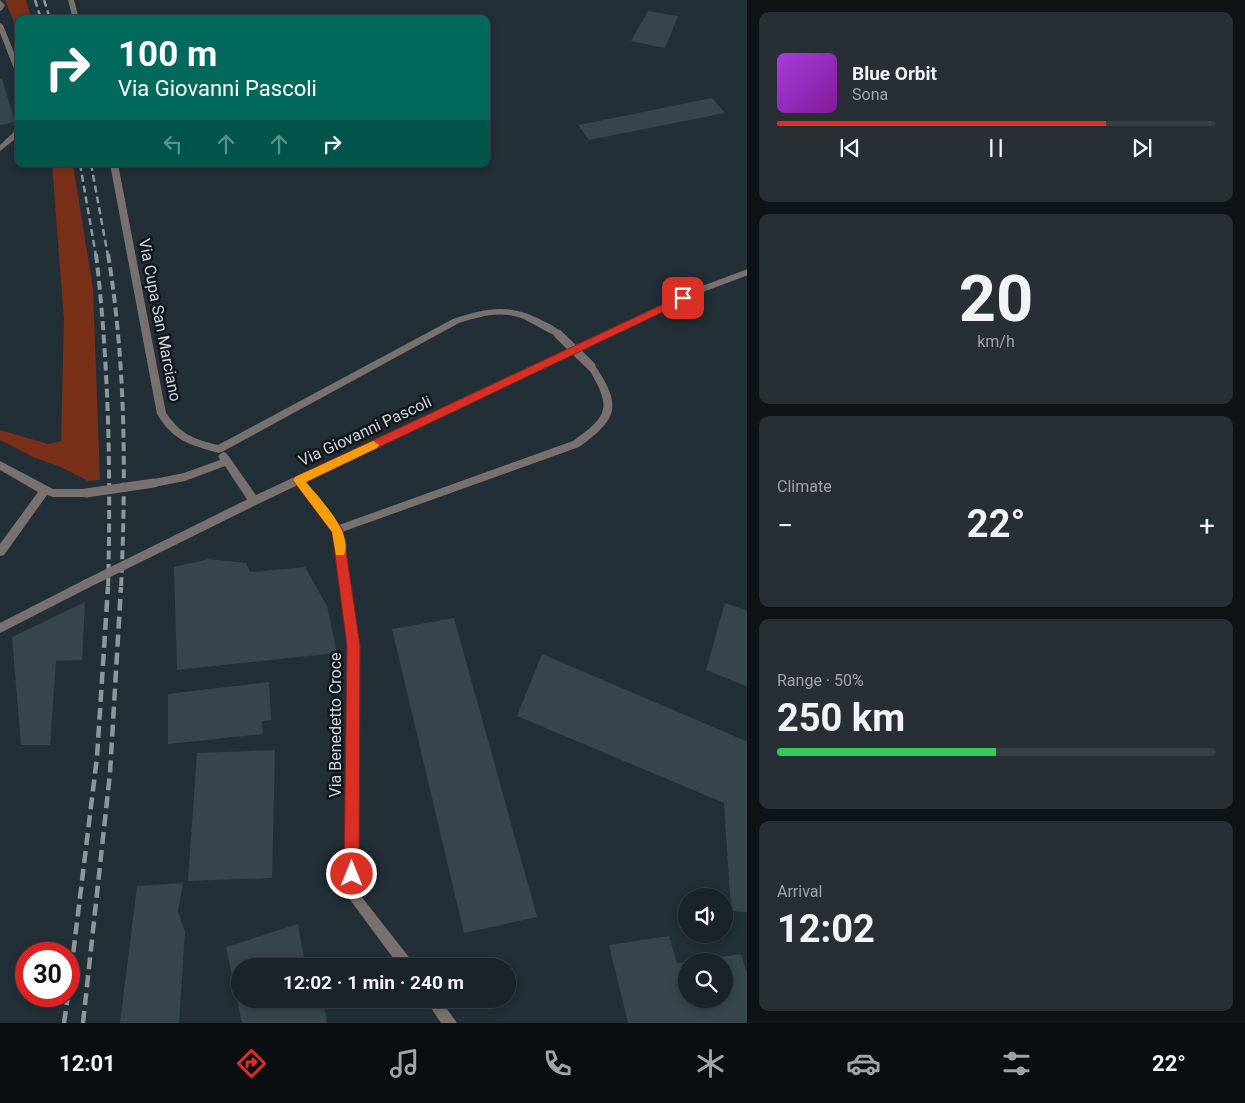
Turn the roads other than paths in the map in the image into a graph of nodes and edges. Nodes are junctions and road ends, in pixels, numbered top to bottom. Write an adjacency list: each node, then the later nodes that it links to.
1 (71, 0): 4 (street)
2 (0, 2): 3 (street)
3 (0, 10)
4 (75, 15)
5 (0, 25): 6 (street)
6 (15, 64)
7 (15, 135): 8 (street)
8 (0, 148)
9 (115, 167): 11 (street, Via Cupa San Marciano)
10 (747, 272): 14 (street, Via Giovanni Pascoli)
11 (219, 449): 12 (street); 17 (street, bridge)
12 (227, 461): 15 (street, bridge); 16 (street)
13 (0, 465): 15 (street)
14 (299, 480): 16 (street, Via Giovanni Pascoli); 17 (street, Via Benedetto Croce)
15 (45, 490): 18 (street)
16 (254, 501): 19 (street, Via Giovanni Pascoli, bridge)
17 (337, 530): 20 (street, Via Benedetto Croce)
18 (0, 552)
19 (0, 628)
20 (401, 958)
21 (439, 1008): 22 (street)
22 (450, 1023)

